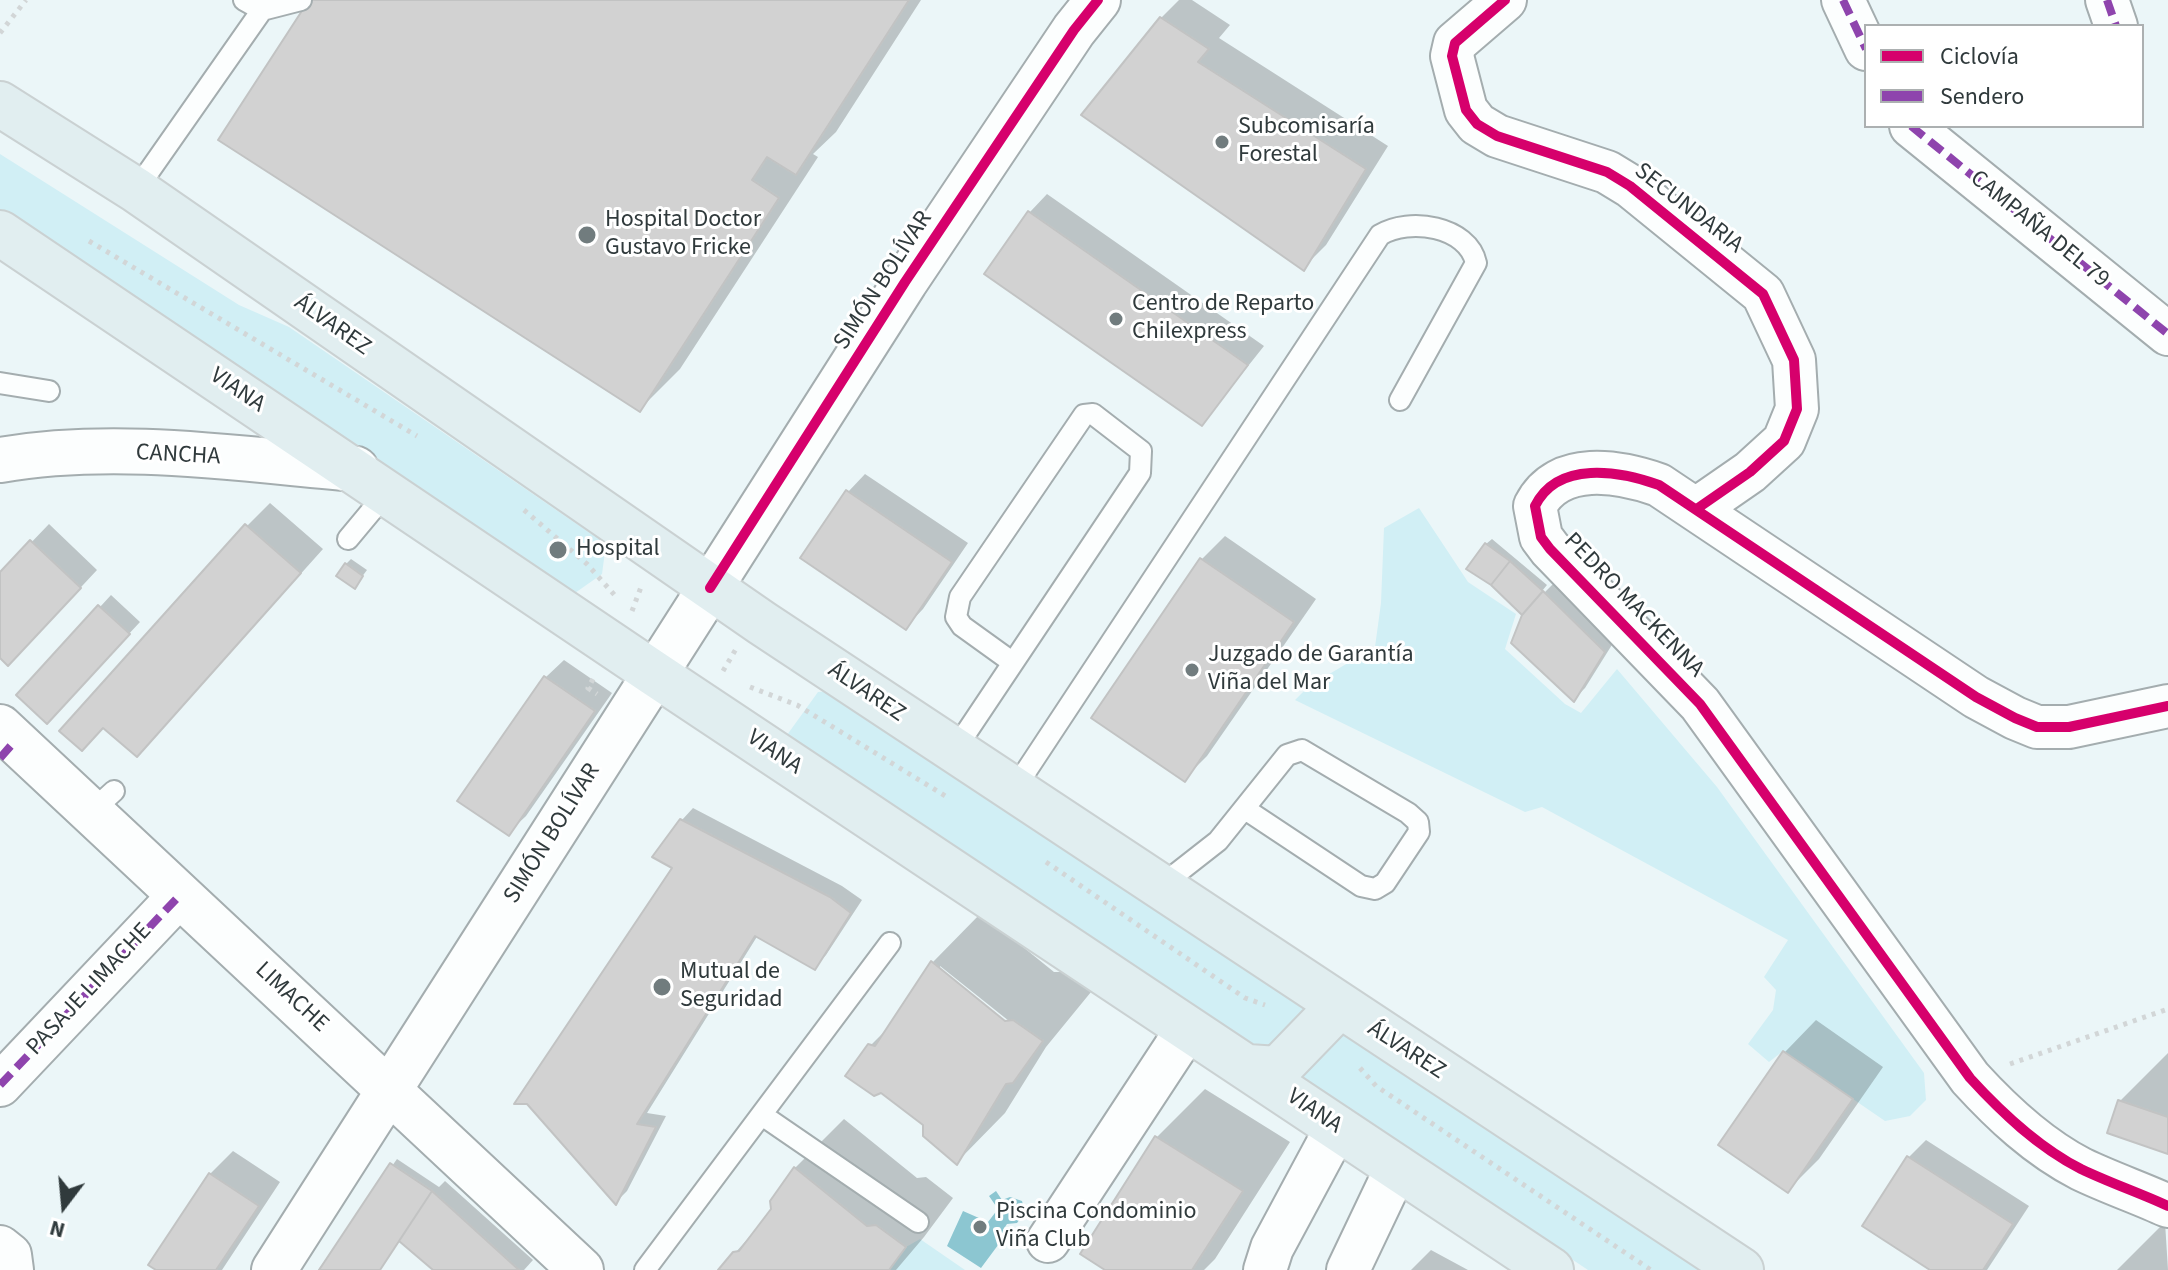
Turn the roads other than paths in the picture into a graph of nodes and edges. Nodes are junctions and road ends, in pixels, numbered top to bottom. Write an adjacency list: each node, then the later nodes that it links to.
1 (301, 0): 6 (lane)
2 (1098, 0): 22 (main road, SIMÓN BOLÍVAR)
3 (1505, 0): 20 (street, SECUNDARIA)
4 (1843, 0): 8 (street)
5 (2107, 0): 7 (street)
6 (253, 5): 12 (lane)
7 (2115, 24)
8 (1864, 45)
9 (0, 104): 12 (main road, ÁLVAREZ)
10 (1913, 128): 14 (street, CAMPAÑA DEL 79)
11 (0, 142): 12 (main road)
12 (136, 190): 22 (main road, ÁLVAREZ)
13 (0, 233): 19 (main road, VIANA)
14 (2168, 334)
15 (0, 383): 16 (lane)
16 (49, 391)
17 (1400, 400): 28 (lane)
18 (0, 460): 19 (main road, CANCHA)
19 (372, 480): 21 (lane); 23 (main road, VIANA)
20 (1698, 508): 25 (street, PEDRO MACKENNA); 41 (street, PEDRO MACKENNA)
21 (348, 539)
22 (710, 588): 23 (main road, SIMÓN BOLÍVAR); 27 (main road, ÁLVAREZ)
23 (664, 661): 34 (main road, VIANA); 37 (main road, SIMÓN BOLÍVAR)
24 (1012, 662): 24 (lane); 27 (lane)
25 (2168, 706)
26 (5, 742): 31 (main road, LIMACHE)
27 (954, 751): 28 (main road, ÁLVAREZ)
28 (1013, 791): 30 (main road, ÁLVAREZ)
29 (1245, 809): 29 (lane); 30 (lane)
30 (1158, 888): 33 (main road, ÁLVAREZ)
31 (180, 895): 36 (street, PASAJE LIMACHE); 37 (main road, LIMACHE)
32 (890, 943): 38 (lane)
33 (1330, 1016): 35 (main road); 50 (main road, ÁLVAREZ)
34 (1188, 1028): 35 (main road, VIANA); 43 (street)
35 (1248, 1067): 39 (main road, VIANA)
36 (0, 1085)
37 (389, 1091): 44 (main road, SIMÓN BOLÍVAR); 45 (main road, LIMACHE)
38 (762, 1115): 42 (lane); 46 (lane)
39 (1337, 1127): 40 (main road, VIANA); 47 (street)
40 (1397, 1167): 48 (street); 49 (main road, VIANA)
41 (2168, 1206)
42 (918, 1222)
43 (1048, 1241)
44 (274, 1270)
45 (581, 1270)
46 (645, 1270)
47 (1265, 1270)
48 (1348, 1270)
49 (1551, 1270)
50 (1741, 1270)

